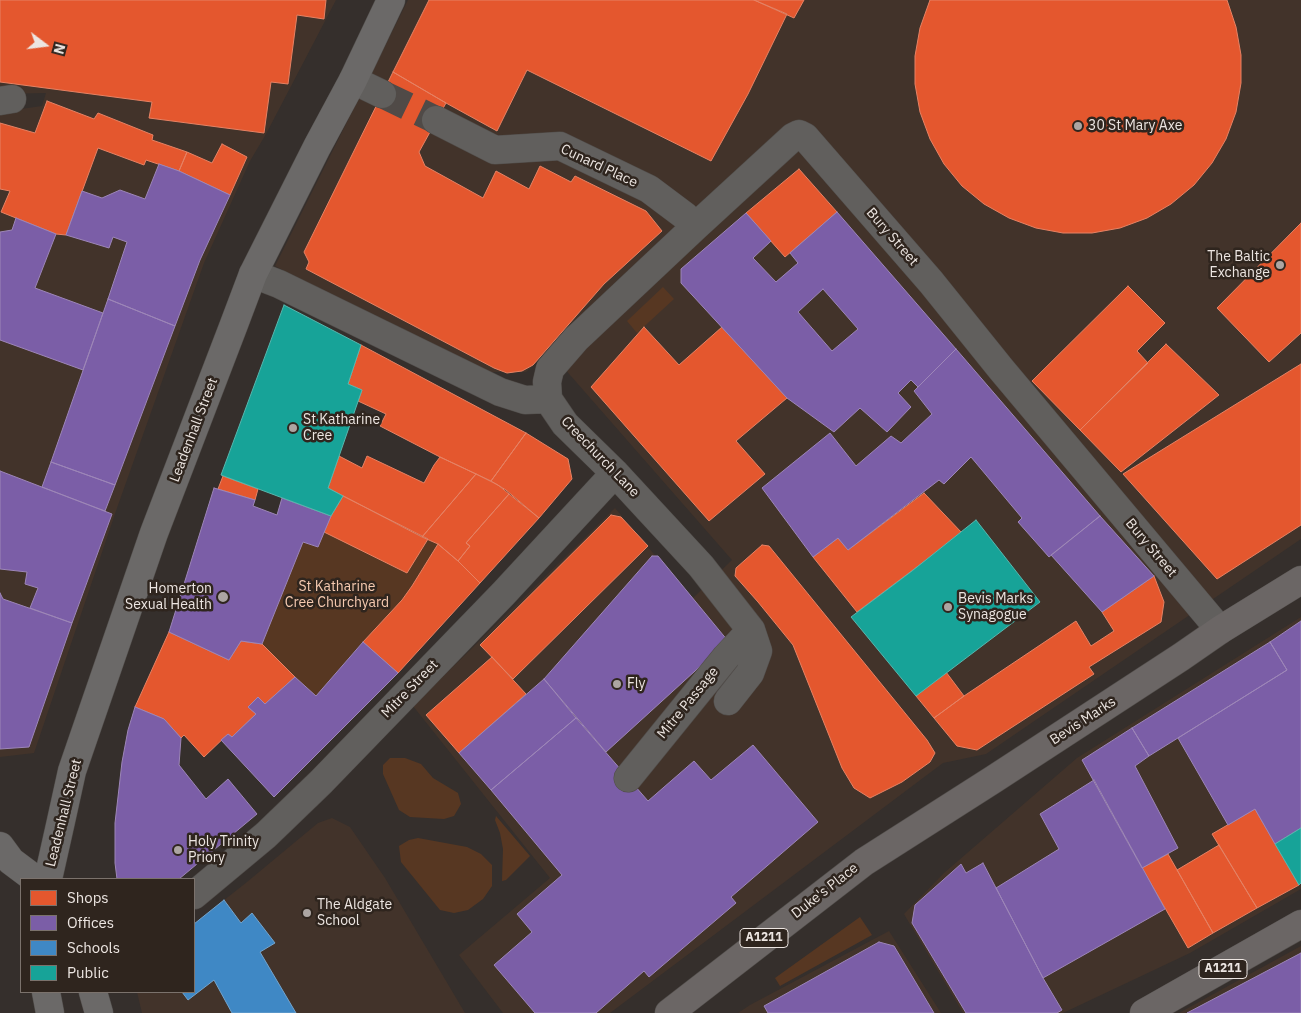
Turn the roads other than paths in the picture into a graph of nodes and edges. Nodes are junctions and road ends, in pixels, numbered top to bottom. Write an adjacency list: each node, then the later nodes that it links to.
1 (392, 0): 2 (street, Leadenhall Street)
2 (353, 80): 3 (street); 6 (street, Leadenhall Street)
3 (382, 94)
4 (436, 120): 5 (street, Cunard Place)
5 (695, 227): 7 (street, Bury Street); 11 (street, Bury Street)
6 (253, 274): 7 (street); 17 (street, Leadenhall Street)
7 (548, 399): 8 (street, Creechurch Lane)
8 (616, 473): 10 (street, Creechurch Lane); 18 (street, Mitre Street)
9 (1301, 580): 11 (main road, Bevis Marks / A1211)
10 (751, 630): 12 (street, Creechurch Lane); 13 (street, Mitre Passage)
11 (1220, 630): 15 (main road, Bevis Marks / A1211)
12 (728, 701)
13 (628, 778)
14 (0, 846): 16 (street)
15 (864, 862): 24 (main road, Duke's Place / A1211)
16 (34, 878)
17 (48, 878)
18 (195, 894)
19 (1301, 924): 25 (main road, A1211)
20 (46, 993): 22 (street)
21 (93, 993): 23 (street)
22 (50, 1013)
23 (99, 1013)
24 (669, 1013)
25 (1144, 1013)

